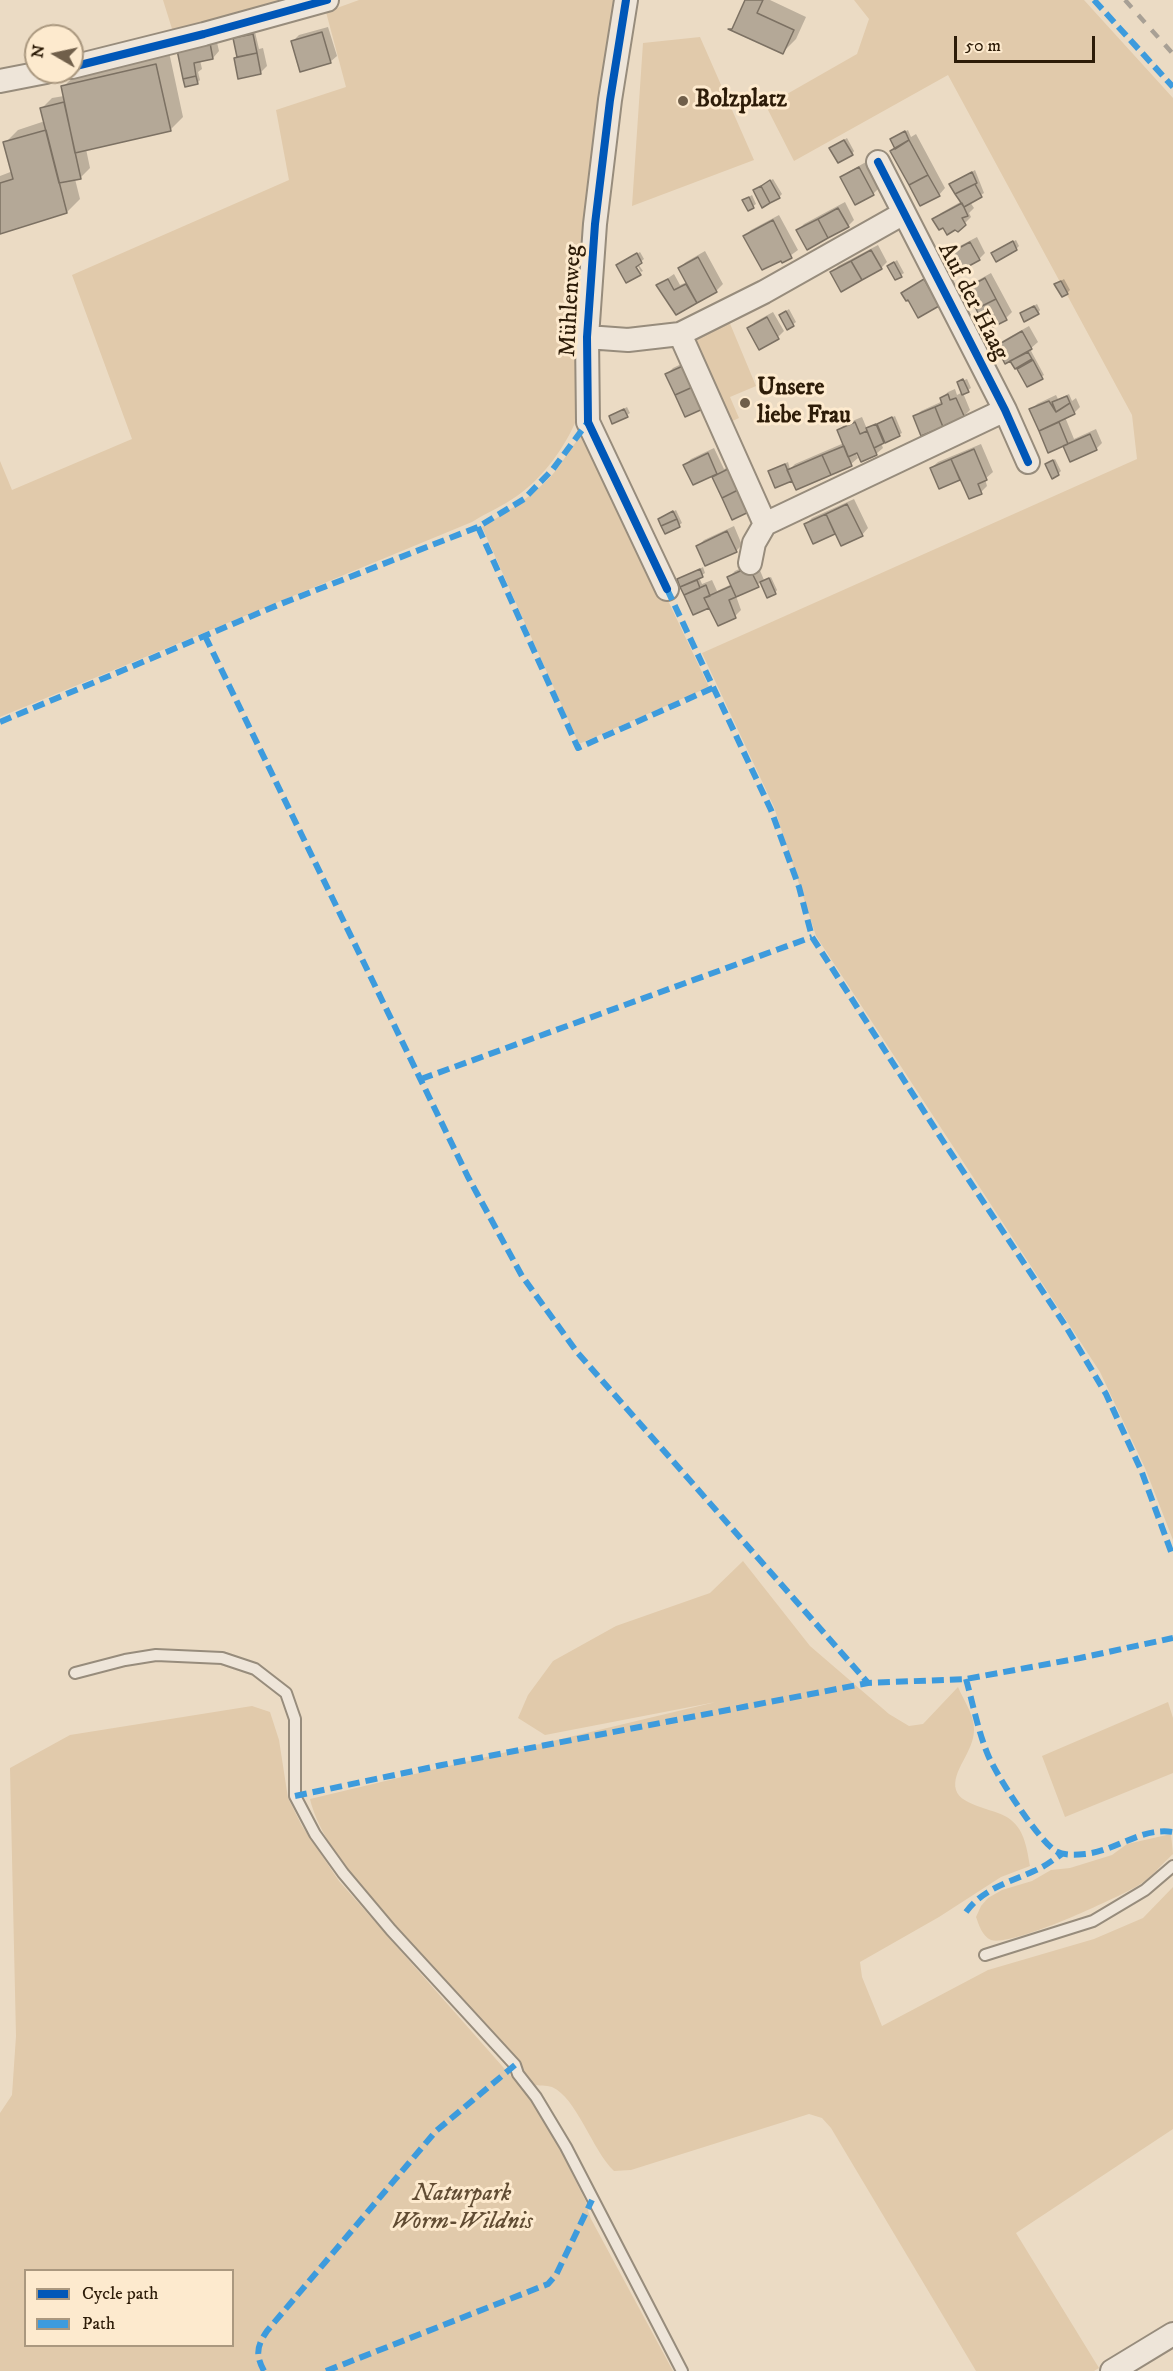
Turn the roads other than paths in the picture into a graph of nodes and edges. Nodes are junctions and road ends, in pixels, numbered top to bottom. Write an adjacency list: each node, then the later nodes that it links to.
1 (327, 0): 3 (street)
2 (626, 0): 9 (street, Mühlenweg)
3 (84, 64)
4 (24, 76): 5 (street)
5 (0, 81)
6 (878, 162): 7 (street, Auf der Haag)
7 (904, 213): 8 (street); 10 (street, Auf der Haag)
8 (680, 334): 9 (street); 12 (street)
9 (587, 337): 14 (street, Mühlenweg)
10 (1005, 410): 11 (street, Auf der Haag); 12 (street)
11 (1028, 462)
12 (765, 524): 13 (street)
13 (750, 563)
14 (667, 589)
15 (75, 1673): 19 (lane)
16 (1173, 1866): 17 (lane)
17 (985, 1954)
18 (1173, 2334): 20 (street)
19 (682, 2371)
20 (1113, 2371)

